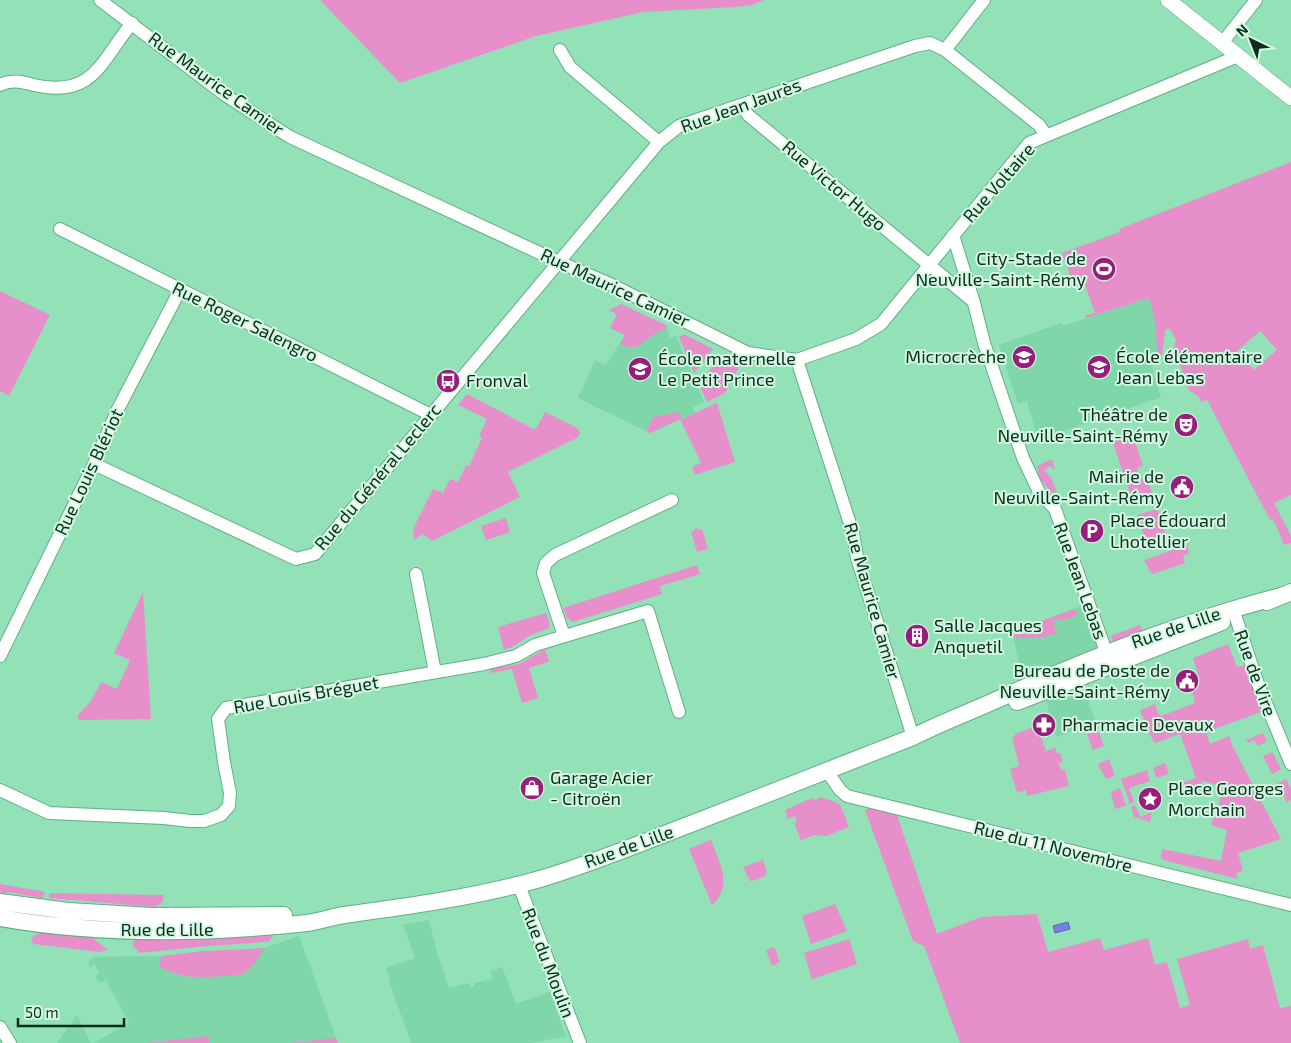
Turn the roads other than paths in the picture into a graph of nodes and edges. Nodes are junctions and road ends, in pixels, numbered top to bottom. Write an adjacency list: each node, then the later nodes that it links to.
1 (100, 0): 5 (street, Rue Maurice Camier)
2 (984, 0): 8 (street)
3 (1168, 0): 6 (street)
4 (1256, 0): 6 (street)
5 (132, 23): 10 (street); 17 (street, Rue Maurice Camier)
6 (1222, 42): 9 (street)
7 (560, 50): 14 (street)
8 (945, 50): 12 (street, Rue Jean Jaurès); 13 (street)
9 (1238, 56): 11 (street); 13 (street, Rue Voltaire)
10 (0, 85)
11 (1291, 98)
12 (742, 105): 14 (street, Rue Jean Jaurès); 18 (street, Rue Victor Hugo)
13 (1046, 135): 16 (street, Rue Voltaire)
14 (659, 142): 17 (street, Rue Jean Jaurès)
15 (60, 229): 19 (street, Rue Roger Salengro)
16 (953, 236): 18 (street, Rue Voltaire); 20 (street, Rue Jean Lebas)
17 (559, 262): 21 (street, Rue Maurice Camier); 22 (street, Rue du Général Leclerc)
18 (929, 264): 20 (street); 21 (street, Rue Voltaire)
19 (180, 290): 22 (street, Rue Roger Salengro); 23 (street, Rue Louis Blériot)
20 (974, 303): 30 (street, Rue Jean Lebas)
21 (797, 360): 33 (street, Rue Maurice Camier)
22 (431, 415): 23 (street, Rue du Général Leclerc)
23 (94, 464): 29 (street, Rue Louis Blériot)
24 (672, 500): 28 (street)
25 (416, 574): 31 (street)
26 (1284, 594): 27 (main road, Rue de Lille)
27 (1234, 613): 30 (main road, Rue de Lille); 34 (street, Rue de Vire)
28 (564, 636): 31 (street, Rue Louis Bréguet); 32 (street, Rue Louis Bréguet)
29 (0, 656)
30 (1109, 659): 33 (main road, Rue de Lille)
31 (435, 672): 36 (street, Rue Louis Bréguet)
32 (679, 712)
33 (913, 737): 35 (main road, Rue de Lille)
34 (1291, 764)
35 (827, 770): 37 (main road, Rue de Lille); 38 (street, Rue du 11 Novembre)
36 (0, 790)
37 (518, 884): 39 (main road, Rue de Lille); 42 (street, Rue du Moulin)
38 (1291, 905)
39 (1, 910)
40 (0, 1027): 41 (street)
41 (10, 1043)
42 (580, 1043)

